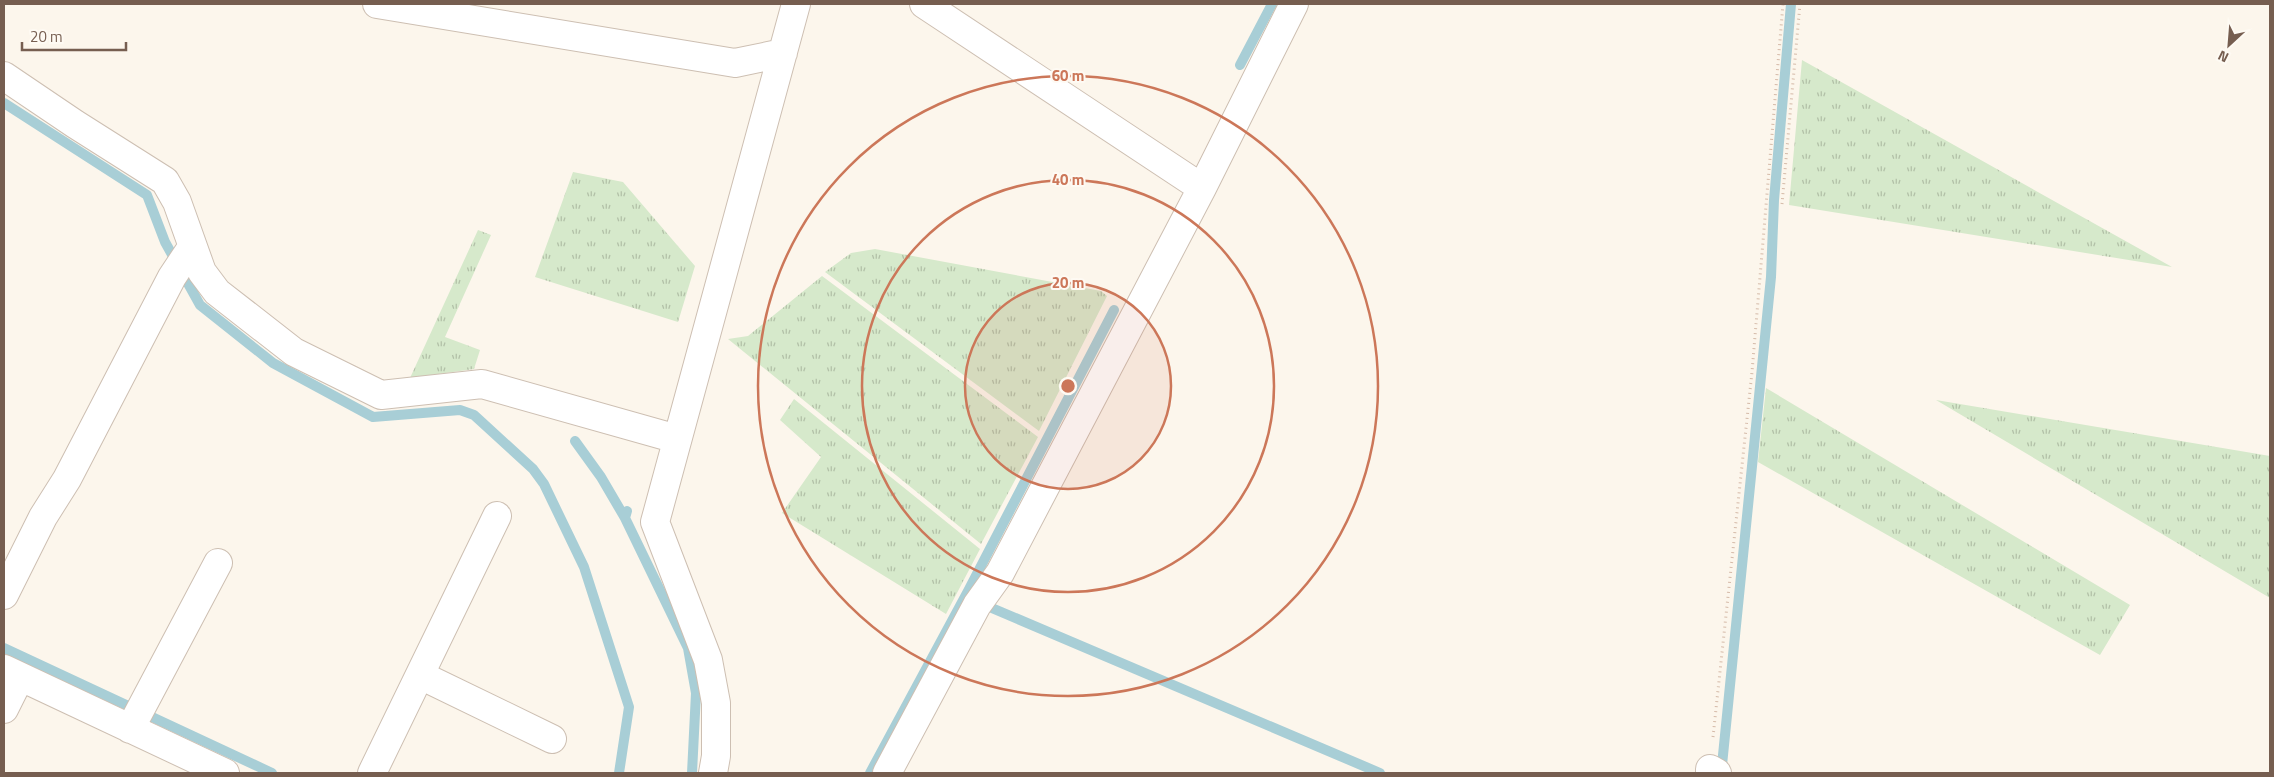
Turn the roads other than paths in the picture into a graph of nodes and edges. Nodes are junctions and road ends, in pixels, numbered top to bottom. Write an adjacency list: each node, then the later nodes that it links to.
1 (377, 4): 5 (street)
2 (796, 4): 5 (street)
3 (924, 4): 7 (street)
4 (1294, 4): 7 (street)
5 (783, 53): 9 (street)
6 (6, 83): 8 (street)
7 (1202, 188): 21 (street)
8 (183, 261): 9 (street); 12 (street)
9 (677, 438): 20 (street)
10 (497, 516): 14 (street)
11 (218, 564): 16 (street)
12 (4, 595)
13 (12, 673): 15 (street); 16 (street)
14 (420, 675): 17 (street); 19 (street)
15 (4, 709)
16 (137, 716): 18 (street)
17 (552, 739)
18 (225, 773)
19 (372, 773)
20 (713, 773)
21 (887, 773)

